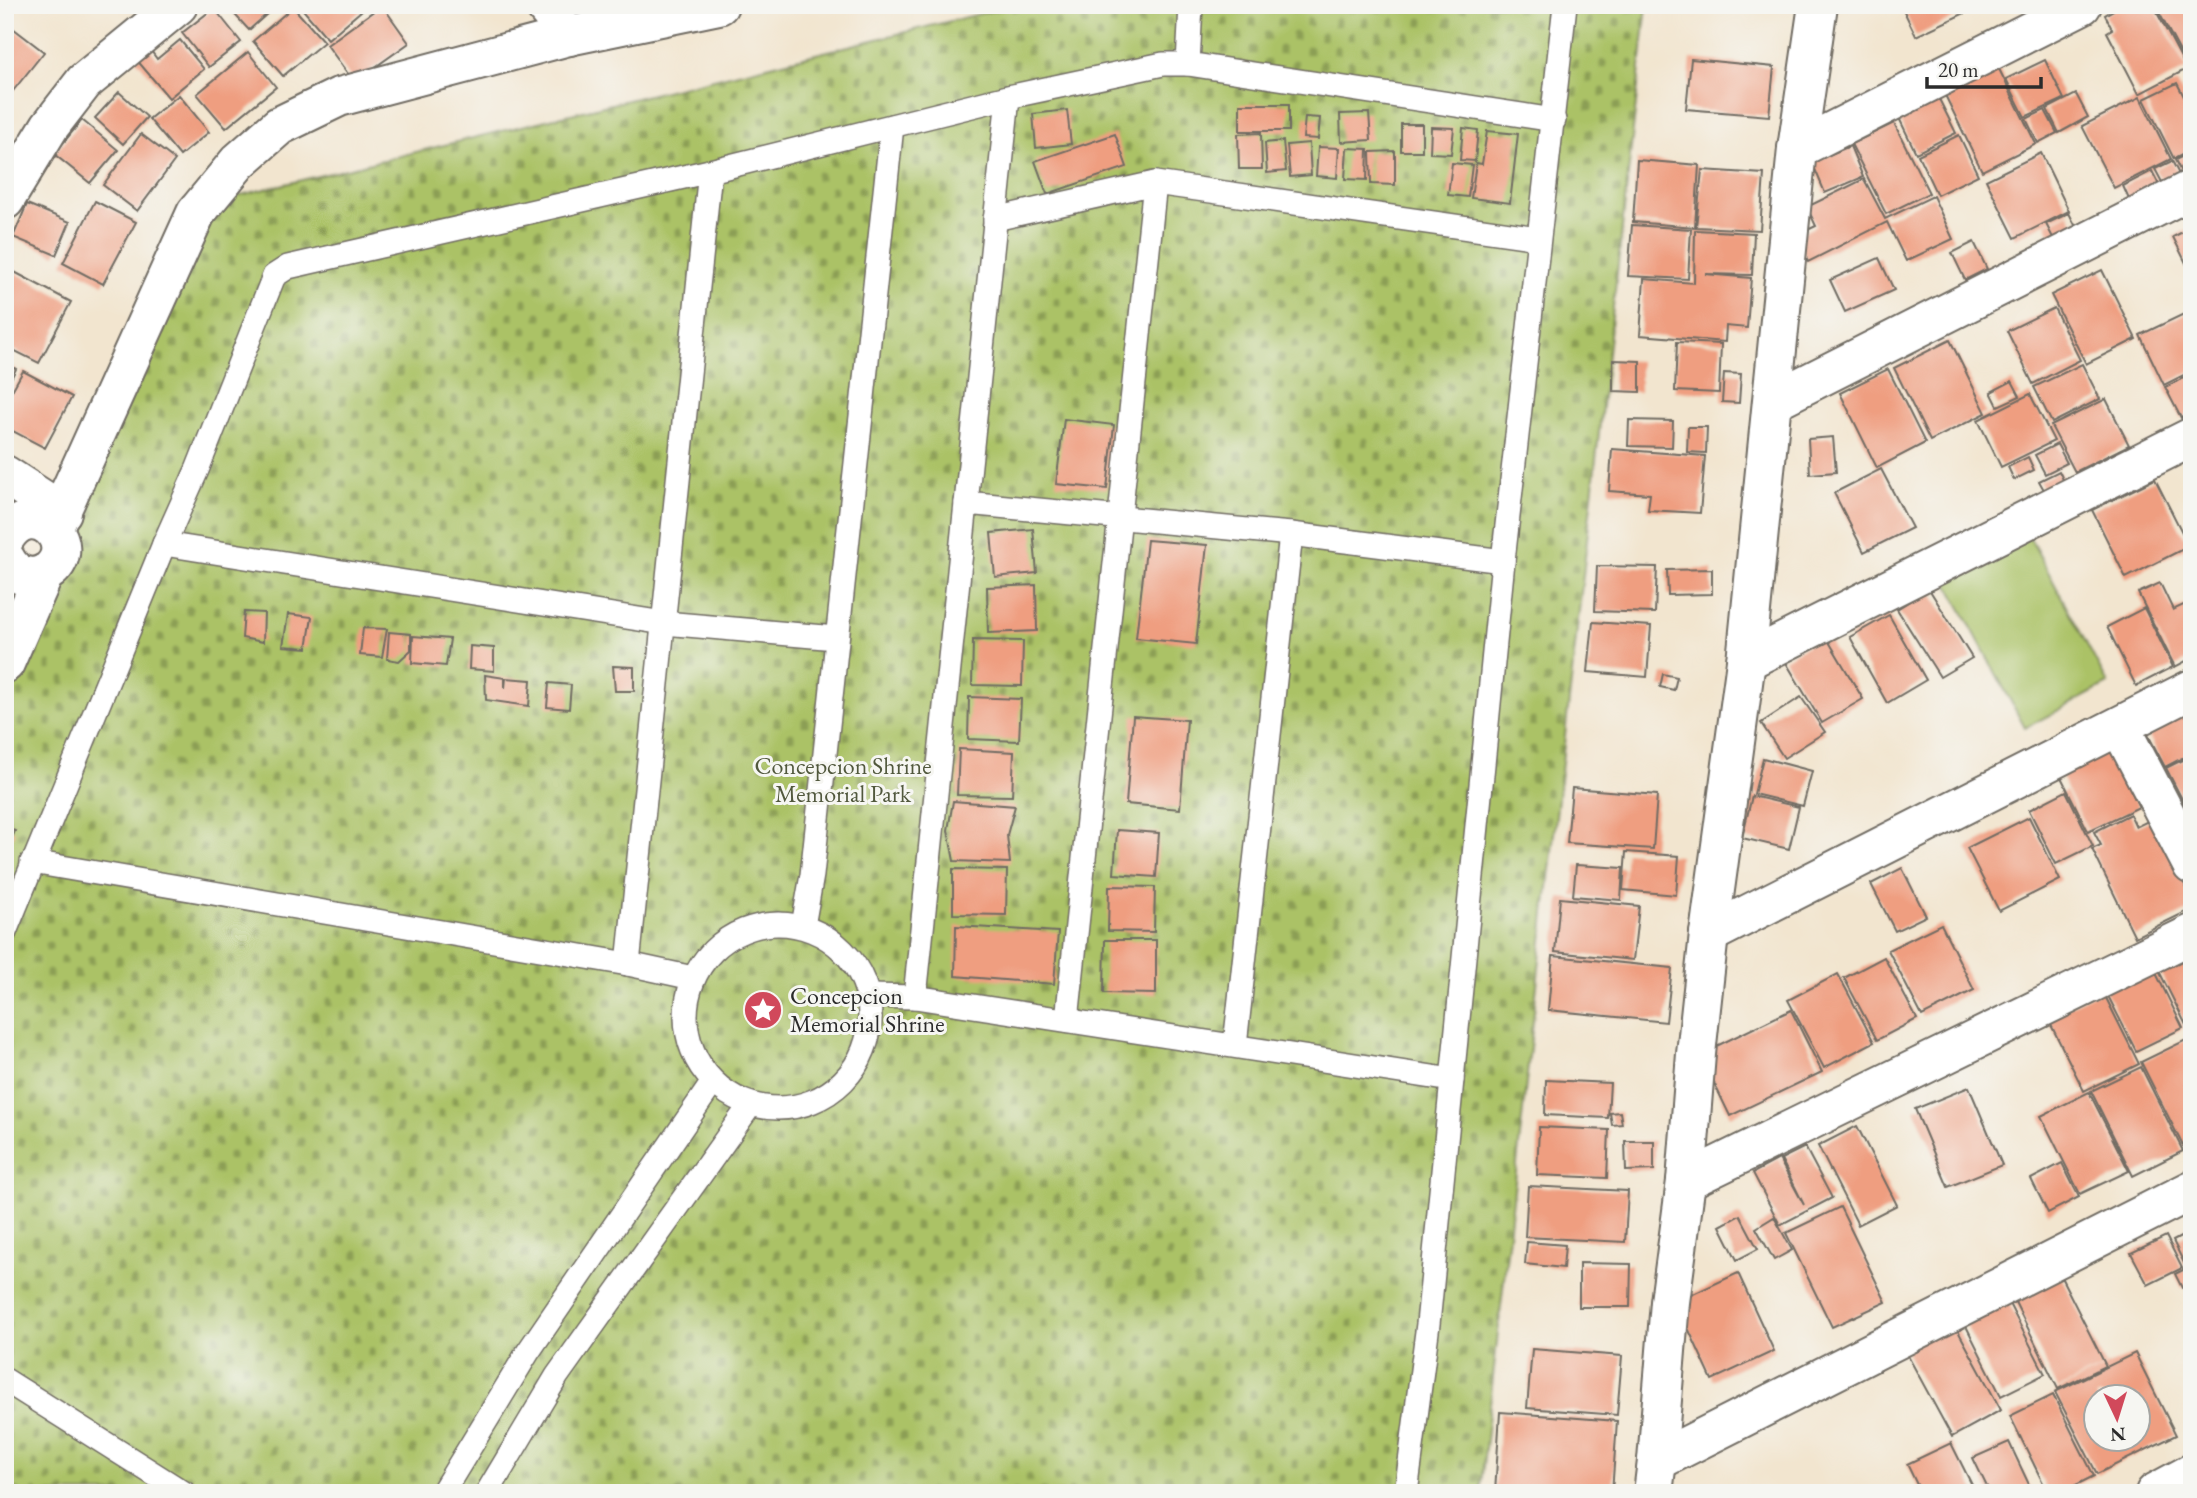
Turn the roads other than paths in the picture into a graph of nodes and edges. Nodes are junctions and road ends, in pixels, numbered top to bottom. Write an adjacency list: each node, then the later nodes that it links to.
1 (178, 5): 17 (street)
2 (544, 5): 8 (street)
3 (1191, 5): 9 (lane)
4 (1565, 5): 11 (lane)
5 (1818, 5): 13 (street)
6 (2082, 5): 13 (street)
7 (711, 6): 8 (street)
8 (569, 36): 25 (street)
9 (1188, 64): 10 (lane); 11 (lane)
10 (1008, 97): 12 (lane); 18 (lane)
11 (1554, 120): 19 (lane)
12 (892, 126): 14 (lane); 33 (lane)
13 (1797, 149): 20 (street)
14 (710, 171): 28 (lane); 32 (lane)
15 (1155, 183): 18 (lane); 19 (lane); 24 (lane)
16 (2192, 189): 20 (street)
17 (5, 200)
18 (995, 219): 23 (lane)
19 (1538, 238): 30 (lane)
20 (1773, 401): 34 (street)
21 (2192, 437): 34 (street)
22 (5, 475): 25 (street)
23 (966, 503): 24 (lane); 47 (lane)
24 (1121, 517): 26 (lane); 48 (lane)
25 (57, 521): 27 (street); 31 (street)
26 (1291, 534): 30 (lane); 49 (lane)
27 (5, 538)
28 (164, 544): 32 (lane); 38 (lane)
29 (5, 561): 31 (street)
30 (1503, 561): 50 (lane)
31 (44, 575): 35 (street)
32 (664, 623): 33 (lane); 44 (lane)
33 (836, 638): 40 (lane)
34 (1746, 661): 42 (street)
35 (5, 663)
36 (2192, 689): 37 (street)
37 (2120, 727): 39 (street); 42 (street)
38 (32, 862): 41 (lane); 44 (lane)
39 (2192, 865)
40 (803, 926): 45 (lane); 46 (lane)
41 (5, 932)
42 (1709, 934): 53 (street)
43 (2192, 934): 53 (street)
44 (628, 964): 45 (lane)
45 (693, 978): 51 (lane)
46 (869, 996): 47 (lane); 52 (lane)
47 (915, 997): 48 (lane)
48 (1067, 1020): 49 (lane)
49 (1235, 1045): 50 (lane)
50 (1452, 1080): 61 (lane)
51 (713, 1082): 52 (lane); 59 (lane)
52 (751, 1104): 60 (lane)
53 (1686, 1181): 57 (street)
54 (2192, 1190): 57 (street)
55 (5, 1380): 58 (lane)
56 (2192, 1473): 62 (street)
57 (1655, 1477)
58 (184, 1493)
59 (442, 1493)
60 (487, 1493)
61 (1406, 1493)
62 (2155, 1493)

